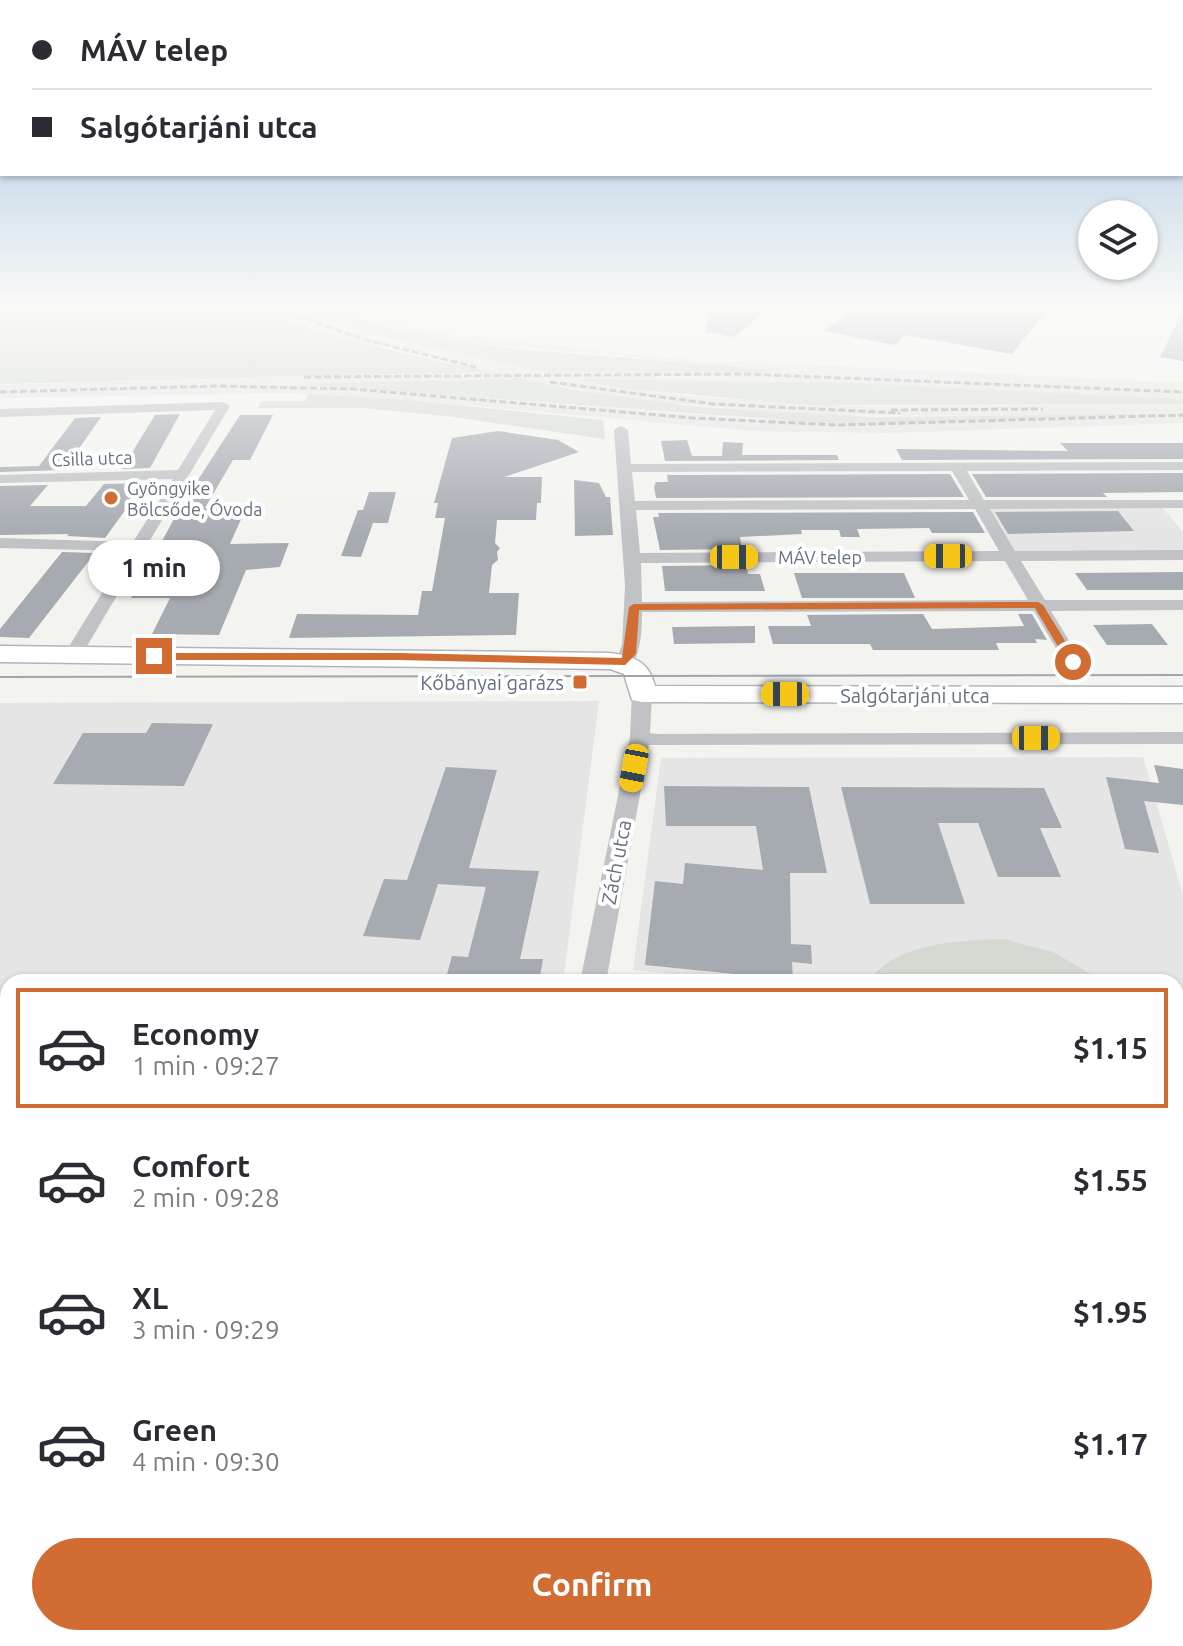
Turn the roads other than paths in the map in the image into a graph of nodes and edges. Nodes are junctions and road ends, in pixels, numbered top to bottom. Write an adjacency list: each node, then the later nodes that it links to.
1 (0, 413): 6 (street)
2 (621, 430): 5 (street)
3 (1183, 466): 4 (street)
4 (957, 467): 5 (street); 10 (street)
5 (626, 468): 11 (street)
6 (184, 474): 7 (street, Csilla utca); 14 (street)
7 (0, 479)
8 (1166, 504): 9 (street); 10 (street); 12 (street)
9 (1183, 504)
10 (980, 505): 11 (street); 16 (street)
11 (628, 506): 17 (street)
12 (1183, 523)
13 (0, 543): 14 (street)
14 (137, 547): 22 (street)
15 (1183, 555): 16 (street, MÁV telep)
16 (1010, 556): 17 (street, MÁV telep); 18 (street)
17 (631, 558): 20 (street)
18 (1038, 605): 19 (street); 20 (street); 24 (street)
19 (1183, 605)
20 (634, 607): 23 (street)
21 (0, 654): 22 (street)
22 (72, 656): 23 (street)
23 (625, 662): 25 (street)
24 (1073, 662)
25 (642, 694): 26 (street, Salgótarjáni utca); 27 (street, Zách utca)
26 (1183, 695)
27 (640, 737): 28 (street); 29 (street, Zách utca)
28 (1183, 738)
29 (595, 974)

